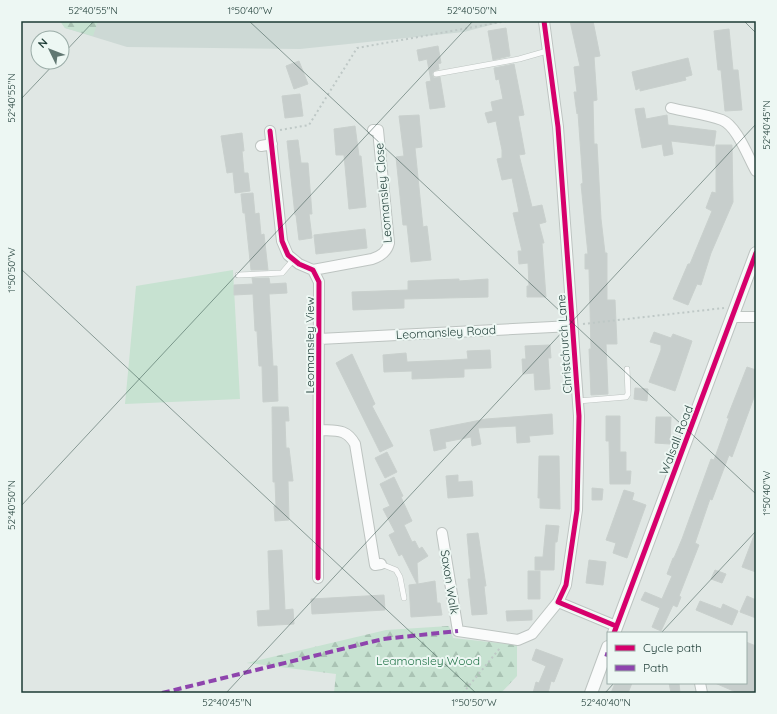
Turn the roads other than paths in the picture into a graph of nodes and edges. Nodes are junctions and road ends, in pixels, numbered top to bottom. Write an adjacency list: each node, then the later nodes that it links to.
1 (544, 21): 2 (street, Christchurch Lane)
2 (547, 51): 3 (lane); 16 (street, Christchurch Lane)
3 (436, 74)
4 (671, 108): 9 (street)
5 (378, 129): 12 (street, Leomansley Close)
6 (270, 131): 7 (street)
7 (272, 144): 8 (street); 11 (street)
8 (261, 146)
9 (756, 171)
10 (756, 253): 14 (street, Walsall Road)
11 (294, 259): 12 (street); 13 (lane)
12 (313, 270): 17 (street, Leomansley View)
13 (238, 275)
14 (735, 312): 15 (street); 26 (street, Walsall Road)
15 (756, 317)
16 (572, 326): 17 (street, Leomansley Road); 19 (street, Christchurch Lane)
17 (319, 339): 20 (street, Leomansley View)
18 (627, 369): 19 (lane)
19 (578, 401): 25 (street, Christchurch Lane)
20 (319, 430): 22 (street); 23 (street, Leomansley View)
21 (442, 534): 27 (street, Saxon Walk)
22 (381, 564): 24 (lane)
23 (318, 578)
24 (404, 598)
25 (558, 602): 26 (street); 27 (street, Christchurch Lane)
26 (615, 630)
27 (458, 631)
28 (607, 650): 29 (street)
29 (591, 693)

